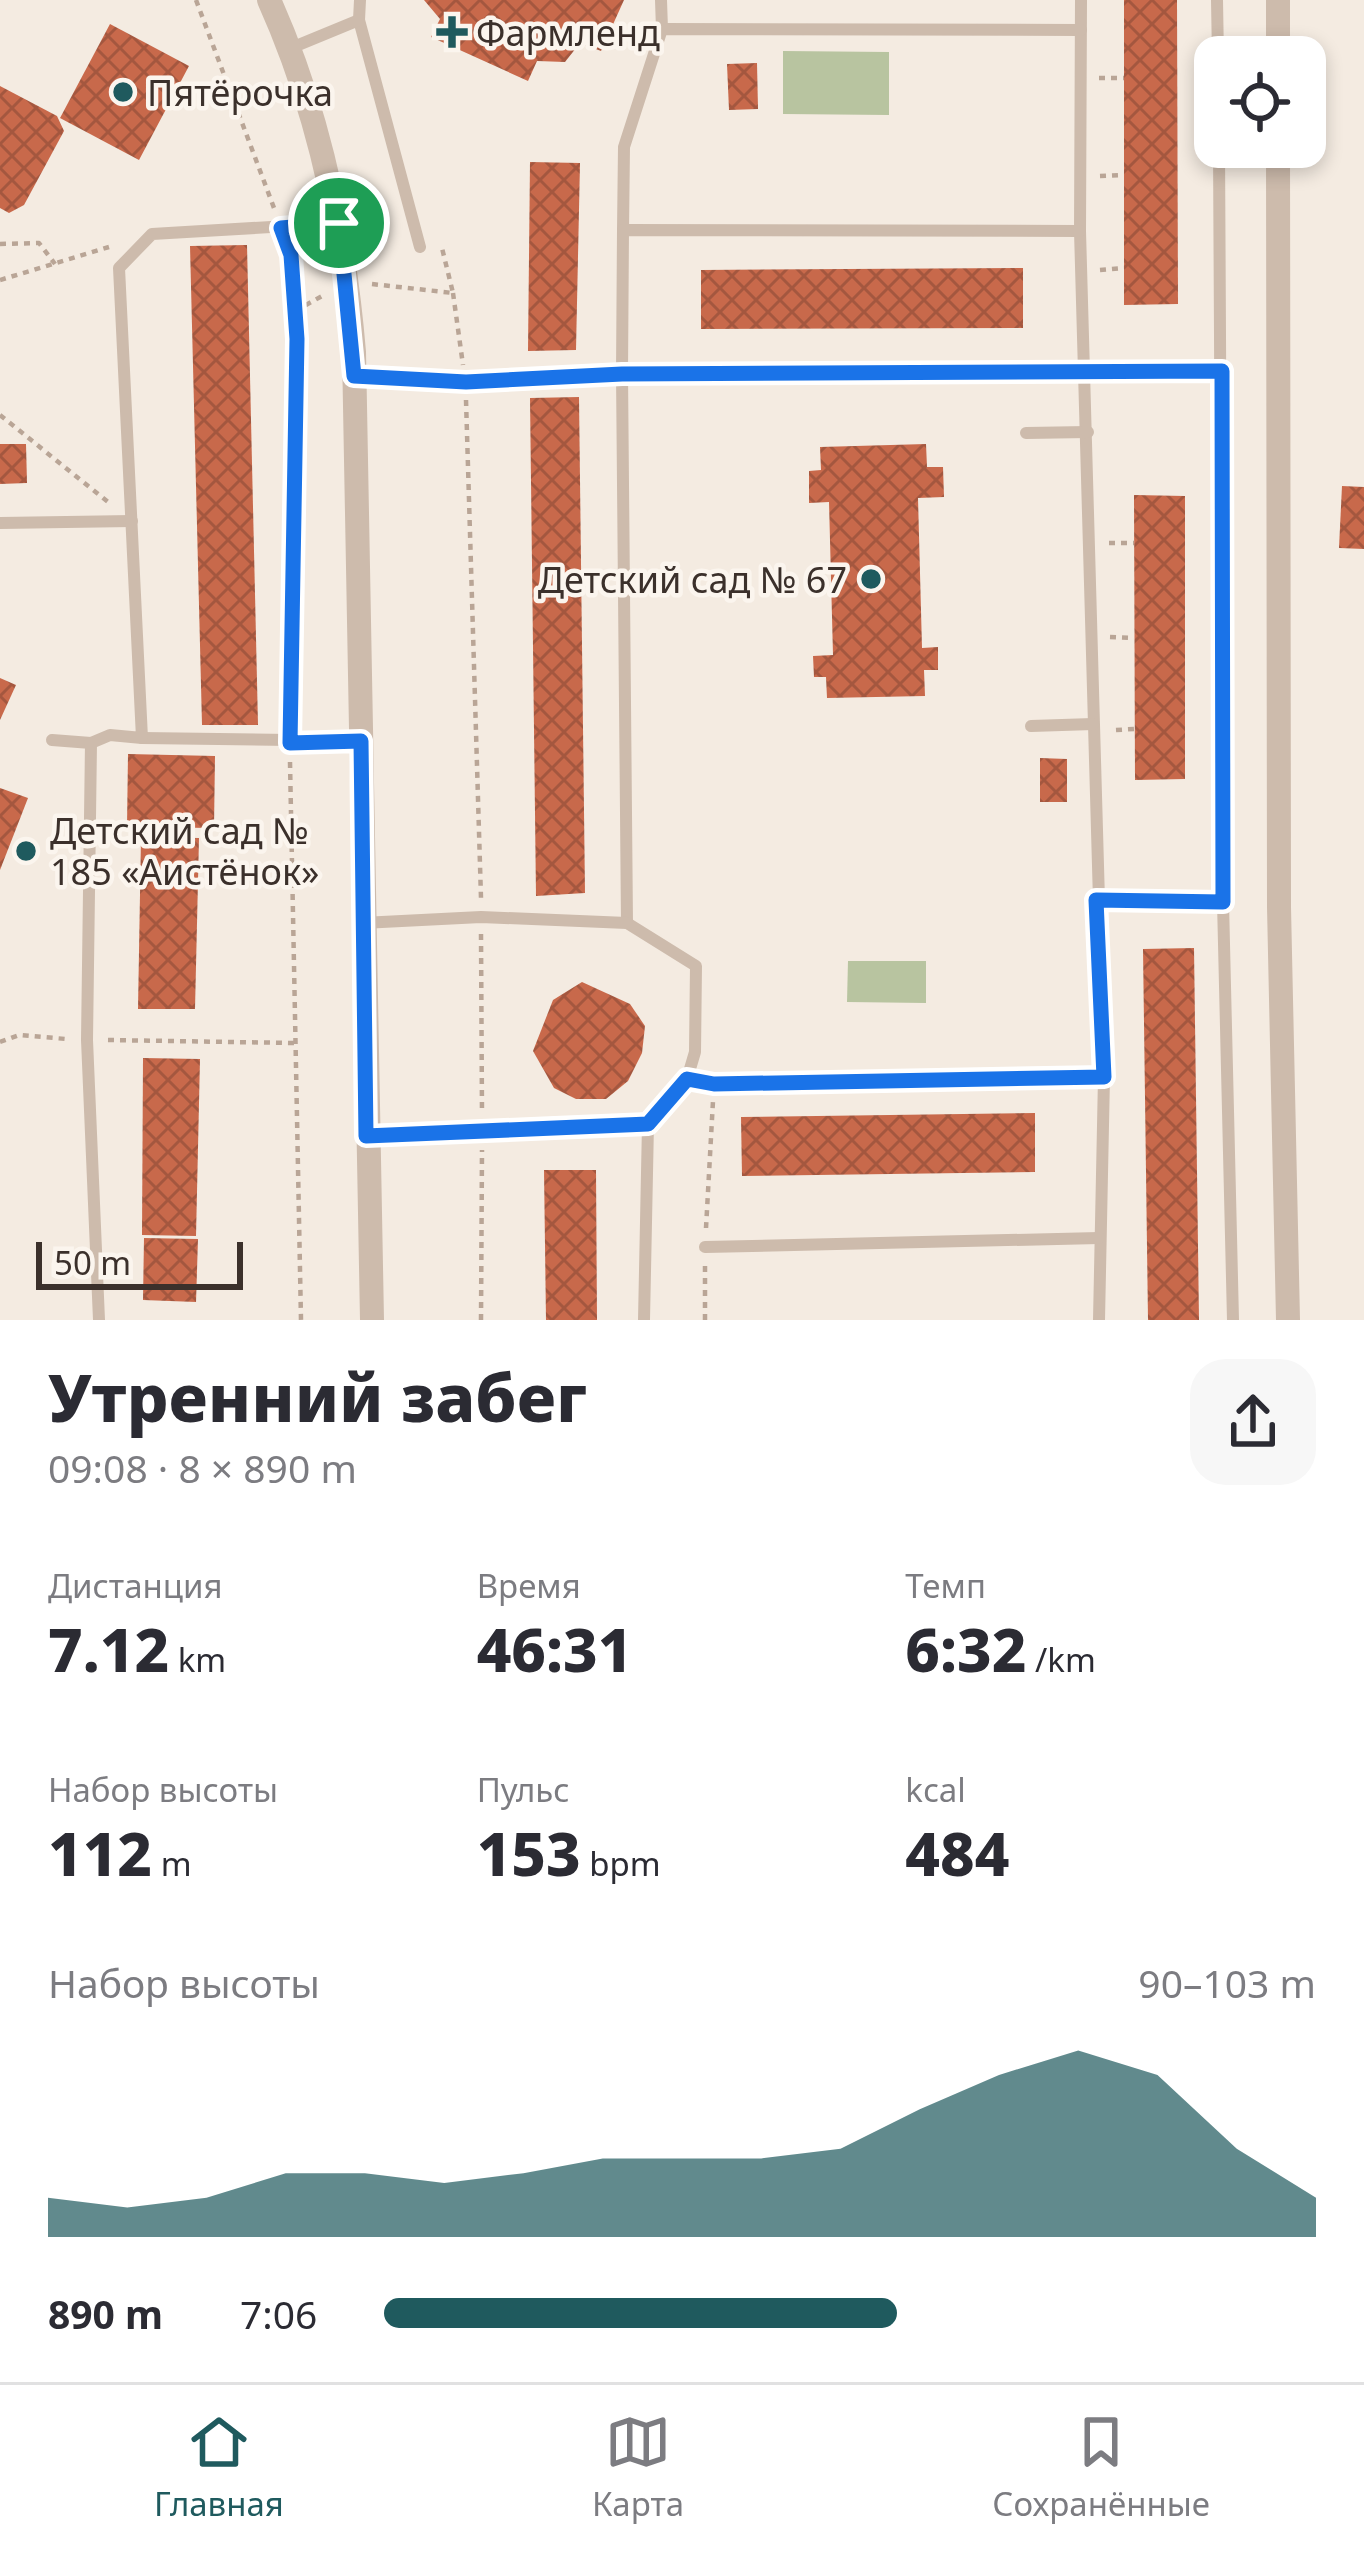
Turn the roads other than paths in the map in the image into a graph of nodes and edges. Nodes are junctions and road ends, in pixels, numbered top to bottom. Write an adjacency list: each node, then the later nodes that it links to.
1 (269, 0): 12 (street)
2 (360, 0): 7 (lane)
3 (661, 0): 8 (lane)
4 (1081, 0): 9 (lane)
5 (1217, 0): 10 (lane)
6 (1278, 0): 11 (street)
7 (359, 20): 12 (lane); 18 (lane)
8 (662, 29): 9 (lane); 16 (lane)
9 (1081, 30): 17 (lane)
10 (1218, 36)
11 (1278, 36)
12 (291, 48): 15 (street)
13 (1219, 168): 20 (lane)
14 (1278, 168): 48 (street)
15 (339, 223): 22 (street); 25 (lane)
16 (623, 230): 17 (lane); 21 (lane)
17 (1080, 231): 19 (lane)
18 (420, 247)
19 (1087, 370): 20 (lane); 23 (lane)
20 (1222, 371): 34 (lane)
21 (622, 374): 22 (lane); 35 (lane)
22 (354, 376): 31 (street)
23 (1088, 432): 24 (lane); 27 (lane)
24 (1026, 433)
25 (132, 521): 26 (lane); 29 (lane)
26 (0, 523)
27 (1093, 724): 28 (lane); 33 (lane)
28 (1031, 726)
29 (142, 737): 31 (lane); 32 (lane)
30 (52, 740): 32 (lane)
31 (361, 741): 36 (street)
32 (92, 743): 43 (lane)
33 (1096, 900): 34 (lane); 37 (lane)
34 (1223, 902): 47 (lane)
35 (627, 922): 36 (lane); 38 (lane)
36 (362, 923): 40 (street)
37 (1104, 1077): 38 (lane); 41 (lane)
38 (687, 1079): 39 (lane)
39 (648, 1124): 40 (lane); 45 (lane)
40 (366, 1136): 44 (street)
41 (1099, 1238): 42 (lane); 46 (lane)
42 (705, 1247)
43 (99, 1320)
44 (372, 1320)
45 (644, 1320)
46 (1099, 1320)
47 (1233, 1320)
48 (1288, 1320)

